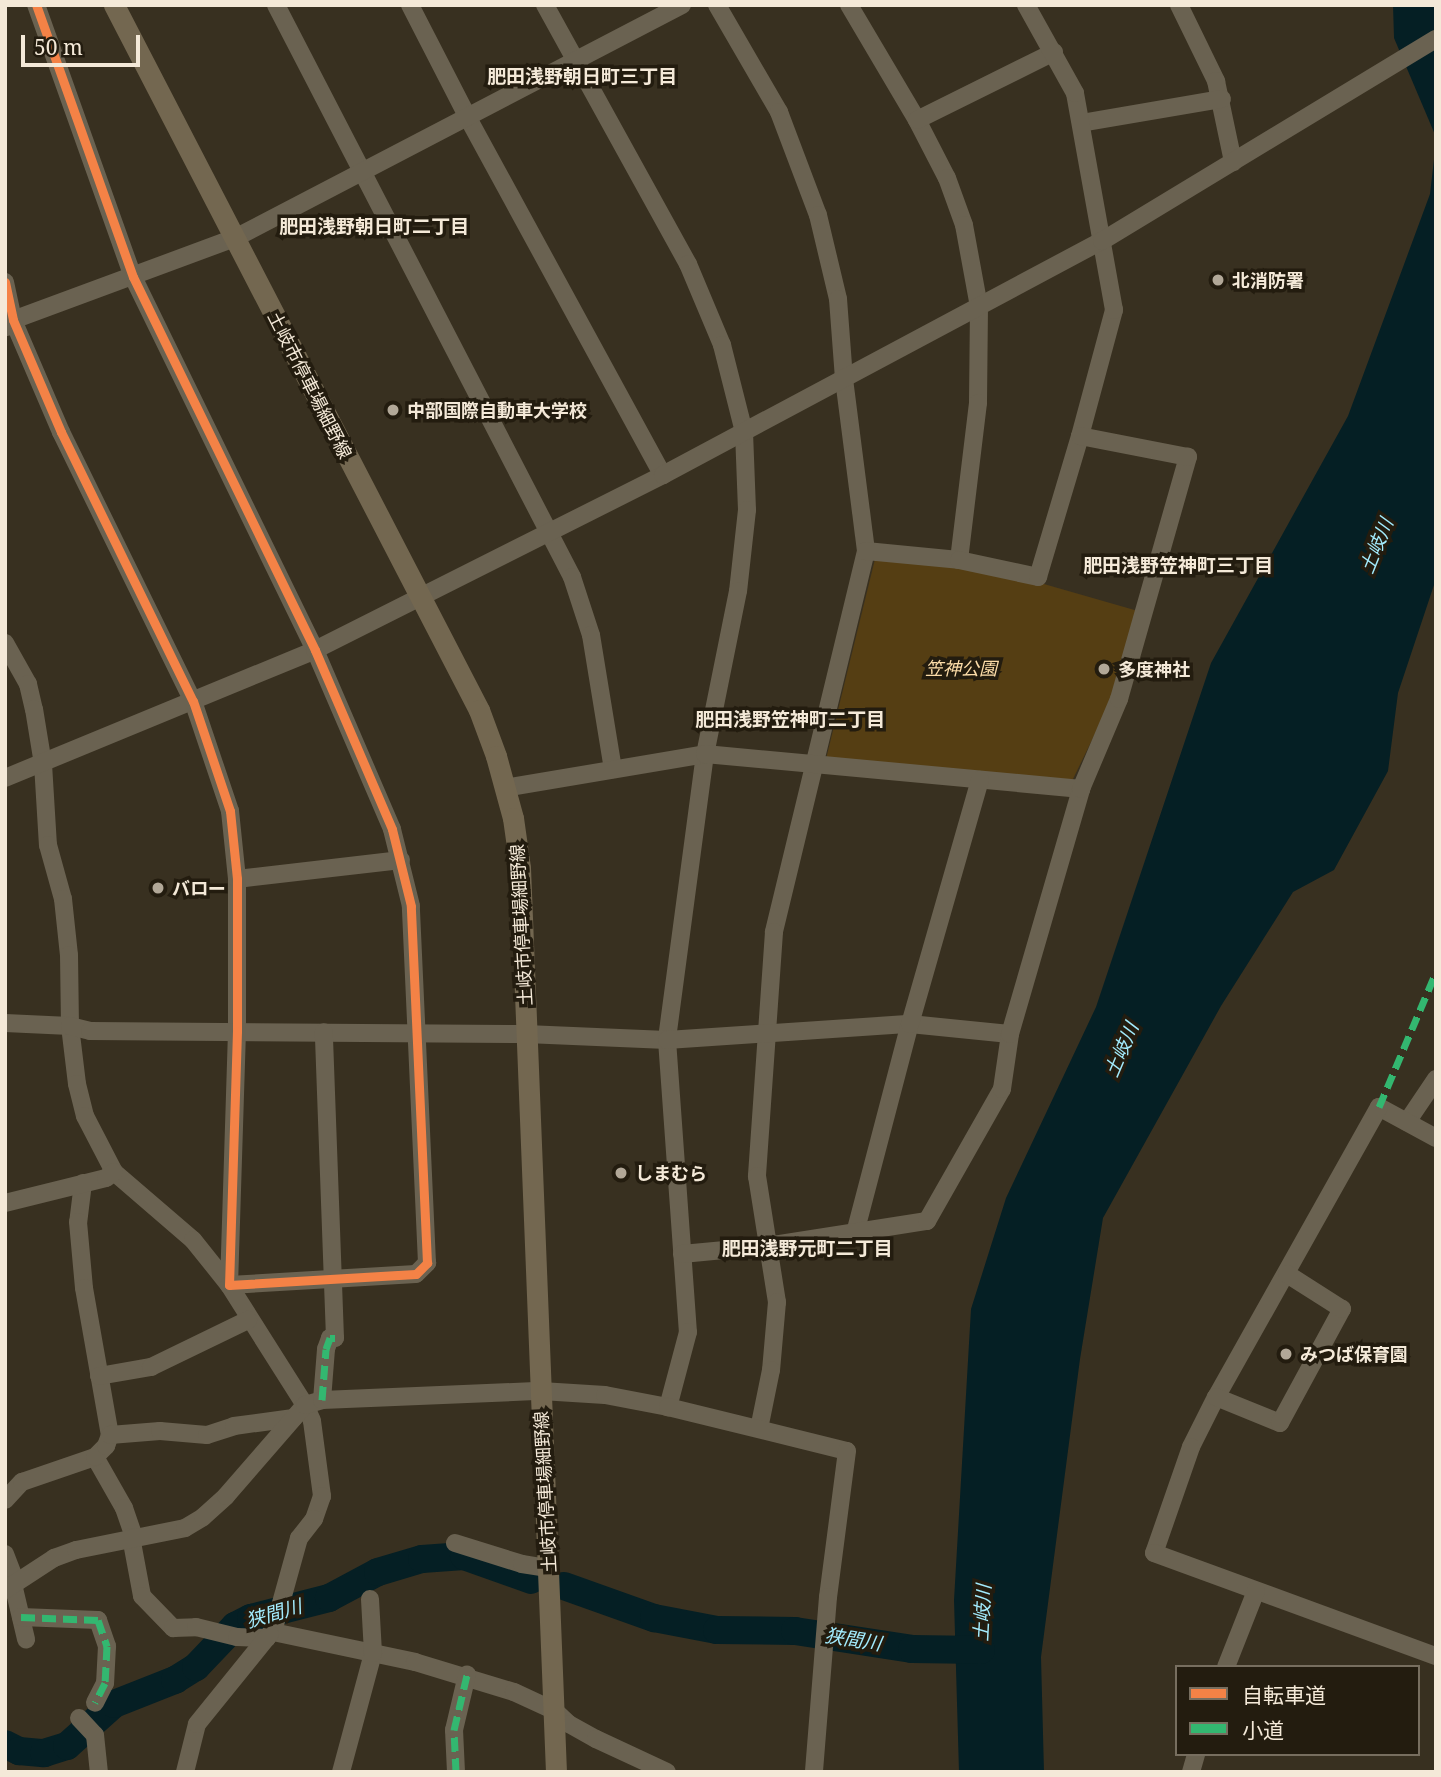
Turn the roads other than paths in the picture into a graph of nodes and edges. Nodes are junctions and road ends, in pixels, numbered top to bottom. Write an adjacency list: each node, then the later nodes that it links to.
1 (36, 5): 22 (street)
2 (114, 5): 20 (main road, 土岐市停車場細野線)
3 (276, 5): 19 (street)
4 (410, 5): 15 (street)
5 (545, 5): 13 (street)
6 (682, 5): 13 (street)
7 (717, 5): 26 (street)
8 (849, 5): 16 (street)
9 (1027, 5): 12 (street)
10 (1179, 5): 14 (street)
11 (1436, 39): 18 (street)
12 (1054, 52): 16 (street); 17 (street)
13 (575, 61): 15 (street); 27 (street)
14 (1222, 99): 17 (street); 18 (street)
15 (468, 118): 19 (street); 29 (street)
16 (917, 120): 24 (street)
17 (1081, 123): 21 (street)
18 (1238, 159): 21 (street)
19 (363, 172): 20 (street); 30 (street)
20 (235, 238): 22 (street); 33 (main road, 土岐市停車場細野線)
21 (1102, 241): 24 (street); 28 (street)
22 (132, 277): 25 (street); 35 (street)
23 (5, 282): 25 (street)
24 (979, 307): 26 (street); 32 (street)
25 (9, 325): 36 (street)
26 (844, 379): 27 (street); 31 (street)
27 (744, 432): 29 (street); 37 (street)
28 (1080, 436): 32 (street); 44 (street)
29 (663, 474): 30 (street)
30 (550, 530): 33 (street); 40 (street)
31 (866, 551): 32 (street); 39 (street)
32 (959, 560)
33 (420, 600): 35 (street); 43 (main road, 土岐市停車場細野線)
34 (5, 643): 38 (street)
35 (315, 650): 36 (street); 45 (street)
36 (193, 701): 38 (street); 46 (street)
37 (705, 754): 39 (street); 40 (street); 56 (street)
38 (43, 764): 41 (street); 49 (street)
39 (814, 765): 42 (street); 53 (street)
40 (613, 769): 43 (street)
41 (5, 778)
42 (980, 780): 44 (street); 48 (street)
43 (505, 788): 54 (main road, 土岐市停車場細野線)
44 (1081, 789): 55 (street)
45 (401, 860): 46 (street); 52 (street)
46 (237, 879): 50 (street)
47 (5, 1023): 49 (street)
48 (910, 1024): 53 (street); 55 (street); 63 (street)
49 (70, 1026): 50 (street); 60 (street)
50 (237, 1031): 51 (street); 68 (street)
51 (324, 1032): 52 (street); 67 (street)
52 (418, 1033): 54 (street); 67 (street)
53 (767, 1033): 56 (street); 64 (street)
54 (526, 1034): 56 (street); 71 (main road, 土岐市停車場細野線)
55 (1010, 1034): 63 (street)
56 (667, 1041): 65 (street)
57 (1436, 1079): 58 (street)
58 (1407, 1122): 59 (street); 66 (street)
59 (1436, 1138)
60 (114, 1171): 61 (street); 68 (street)
61 (83, 1183): 62 (street); 70 (street)
62 (5, 1203)
63 (855, 1233): 64 (street)
64 (767, 1247): 65 (street); 75 (street)
65 (682, 1254): 73 (street)
66 (1287, 1274): 72 (street); 72 (street)
67 (331, 1278): 68 (street); 74 (street)
68 (229, 1285): 69 (street)
69 (248, 1320): 70 (street); 74 (street)
70 (99, 1376): 76 (street)
71 (541, 1391): 73 (street); 74 (street); 82 (main road, 土岐市停車場細野線)
72 (1216, 1397): 84 (street)
73 (668, 1407): 75 (street)
74 (307, 1408): 76 (street); 79 (street); 87 (street)
75 (759, 1429): 102 (street)
76 (110, 1435): 77 (street)
77 (95, 1457): 78 (street); 79 (street)
78 (5, 1500)
79 (132, 1537): 83 (street); 87 (street)
80 (455, 1543): 82 (street)
81 (5, 1554): 83 (street)
82 (548, 1567): 94 (main road, 土岐市停車場細野線)
83 (11, 1586): 86 (street)
84 (1256, 1591): 90 (street); 91 (street)
85 (370, 1599): 89 (street)
86 (21, 1617): 88 (street); 93 (street)
87 (273, 1624): 89 (street); 97 (street)
88 (26, 1639)
89 (373, 1653): 92 (street); 98 (street)
90 (1436, 1656)
91 (1227, 1665)
92 (467, 1675): 94 (street); 99 (street)
93 (95, 1703)
94 (555, 1711): 100 (main road, 土岐市停車場細野線); 101 (street)
95 (79, 1718): 96 (street)
96 (99, 1772)
97 (185, 1772)
98 (341, 1772)
99 (456, 1772)
100 (556, 1772)
101 (667, 1772)
102 (814, 1772)

